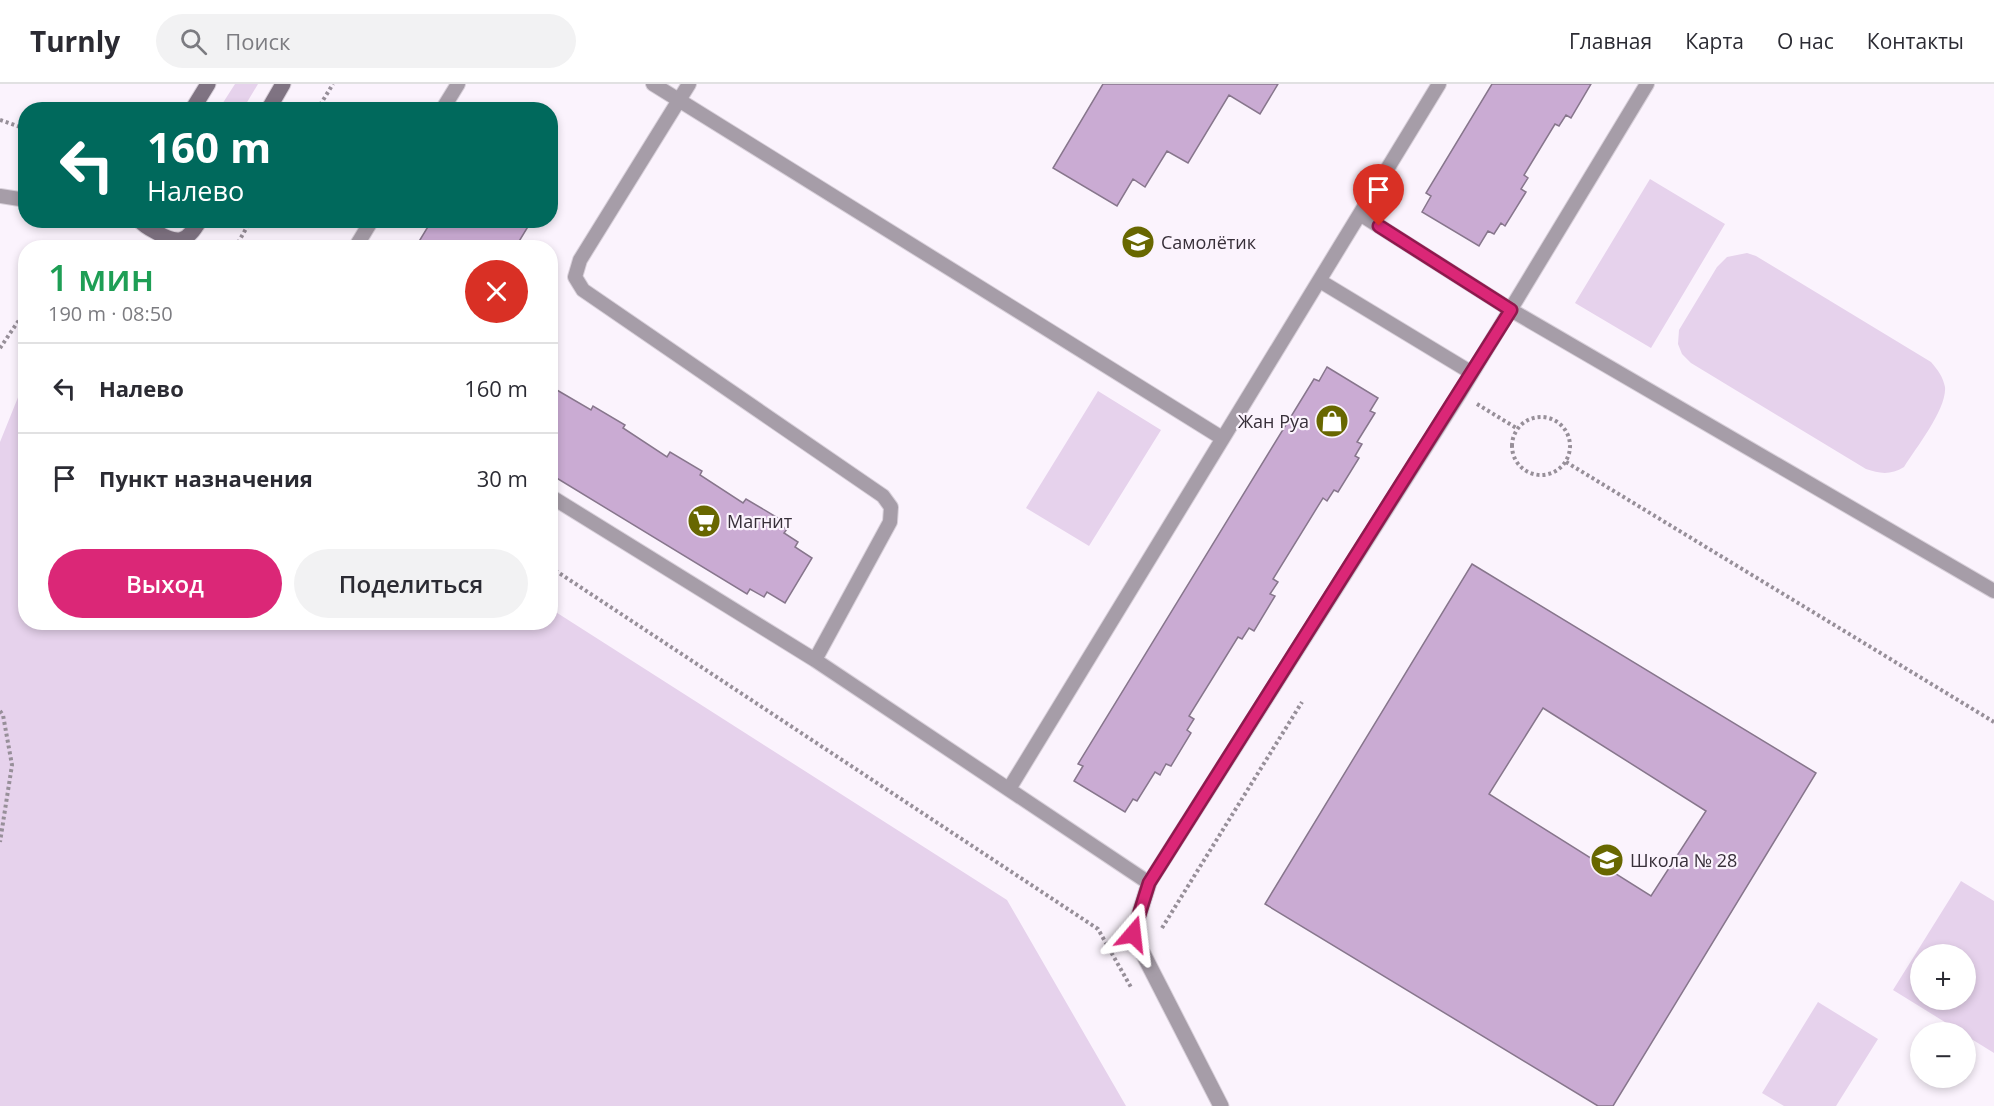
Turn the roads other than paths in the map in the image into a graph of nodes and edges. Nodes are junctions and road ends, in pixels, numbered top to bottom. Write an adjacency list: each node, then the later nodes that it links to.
1 (208, 84): 9 (street)
2 (283, 84): 10 (street)
3 (458, 84): 11 (lane)
4 (653, 84): 8 (lane)
5 (689, 84): 8 (lane)
6 (1439, 84): 14 (lane)
7 (1647, 84): 20 (lane)
8 (679, 100): 22 (lane); 25 (lane)
9 (197, 102)
10 (273, 102)
11 (447, 102)
12 (0, 196): 13 (lane)
13 (18, 199)
14 (1360, 214): 19 (lane); 20 (lane)
15 (152, 228): 17 (street)
16 (196, 228): 18 (street)
17 (170, 240)
18 (182, 240)
19 (1320, 280): 21 (lane); 22 (lane)
20 (1511, 310): 21 (lane); 24 (lane)
21 (1472, 373): 27 (lane)
22 (1222, 438): 26 (lane)
23 (558, 501): 25 (lane)
24 (1994, 591)
25 (815, 660): 26 (lane)
26 (1009, 789): 27 (lane)
27 (1149, 883): 28 (street)
28 (1221, 1106)

